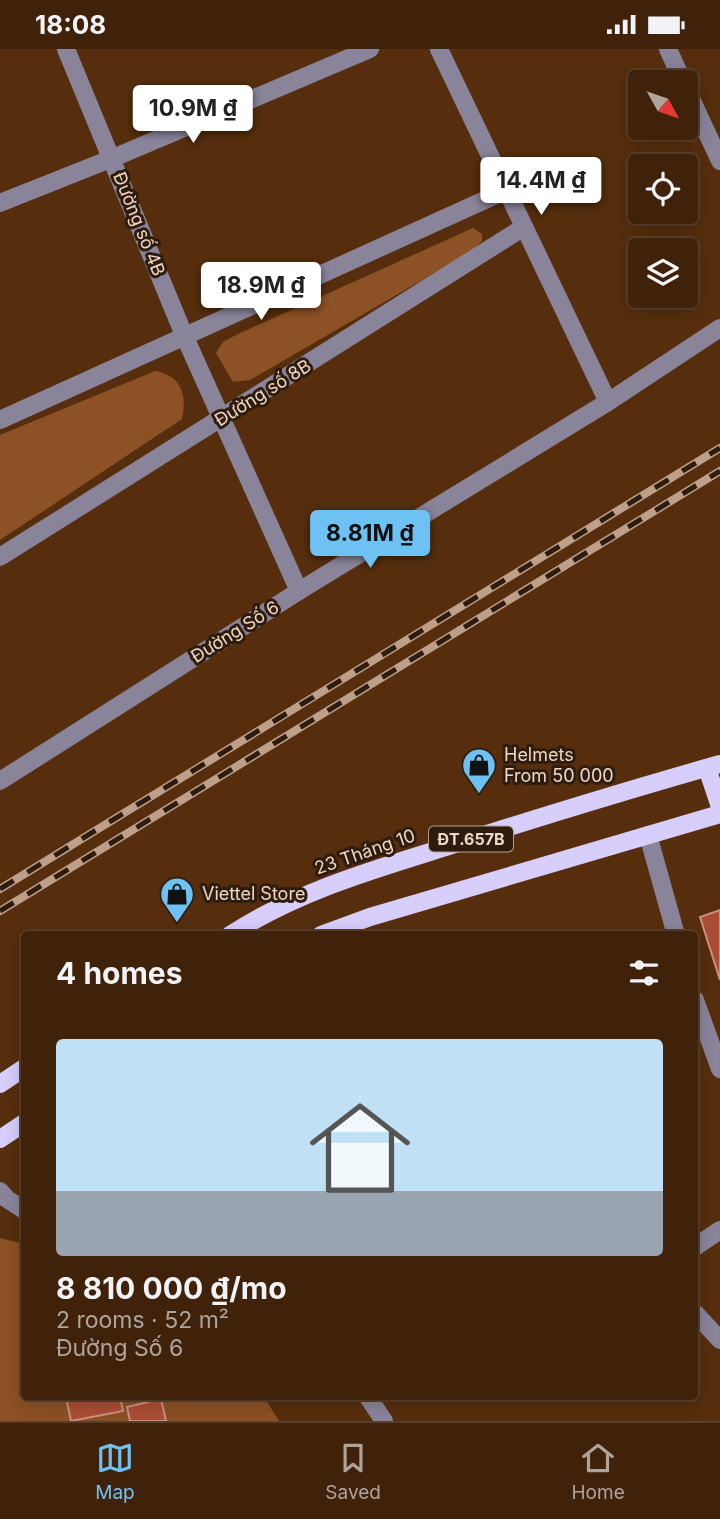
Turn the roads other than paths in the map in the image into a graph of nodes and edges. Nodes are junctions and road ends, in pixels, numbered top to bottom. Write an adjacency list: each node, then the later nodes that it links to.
1 (66, 49): 7 (street, Đường số 4B)
2 (370, 49): 7 (street)
3 (439, 49): 9 (street)
4 (668, 49): 5 (street)
5 (678, 70)
6 (698, 114): 8 (street)
7 (113, 158): 10 (street); 13 (street, Đường số 4B)
8 (720, 161)
9 (506, 190): 11 (street); 13 (street)
10 (0, 203)
11 (524, 227): 14 (street); 15 (street, Đường số 8B)
12 (720, 328): 14 (street, Đường Số 6)
13 (184, 335): 15 (street, Đường số 4B); 16 (street)
14 (608, 402): 18 (street, Đường Số 6)
15 (222, 419): 17 (street, Đường số 8B); 18 (street, Đường số 4B)
16 (0, 420)
17 (0, 557)
18 (299, 591): 20 (street, Đường Số 6)
19 (713, 766): 21 (main road); 24 (main road, 23 Tháng 10 / ĐT.657B)
20 (0, 780)
21 (720, 807)
22 (720, 814): 23 (main road, ĐT.657B)
23 (648, 835): 25 (main road, ĐT.657B); 26 (street)
24 (236, 931)
25 (332, 931)
26 (675, 931)
27 (698, 1008): 28 (street)
28 (720, 1069)
29 (21, 1070): 30 (main road)
30 (0, 1084)
31 (21, 1125): 32 (main road)
32 (0, 1139)
33 (0, 1191): 34 (street)
34 (21, 1208)
35 (720, 1230): 36 (street)
36 (698, 1245)
37 (698, 1316): 38 (street)
38 (720, 1340)
39 (370, 1400): 40 (street)
40 (384, 1421)

